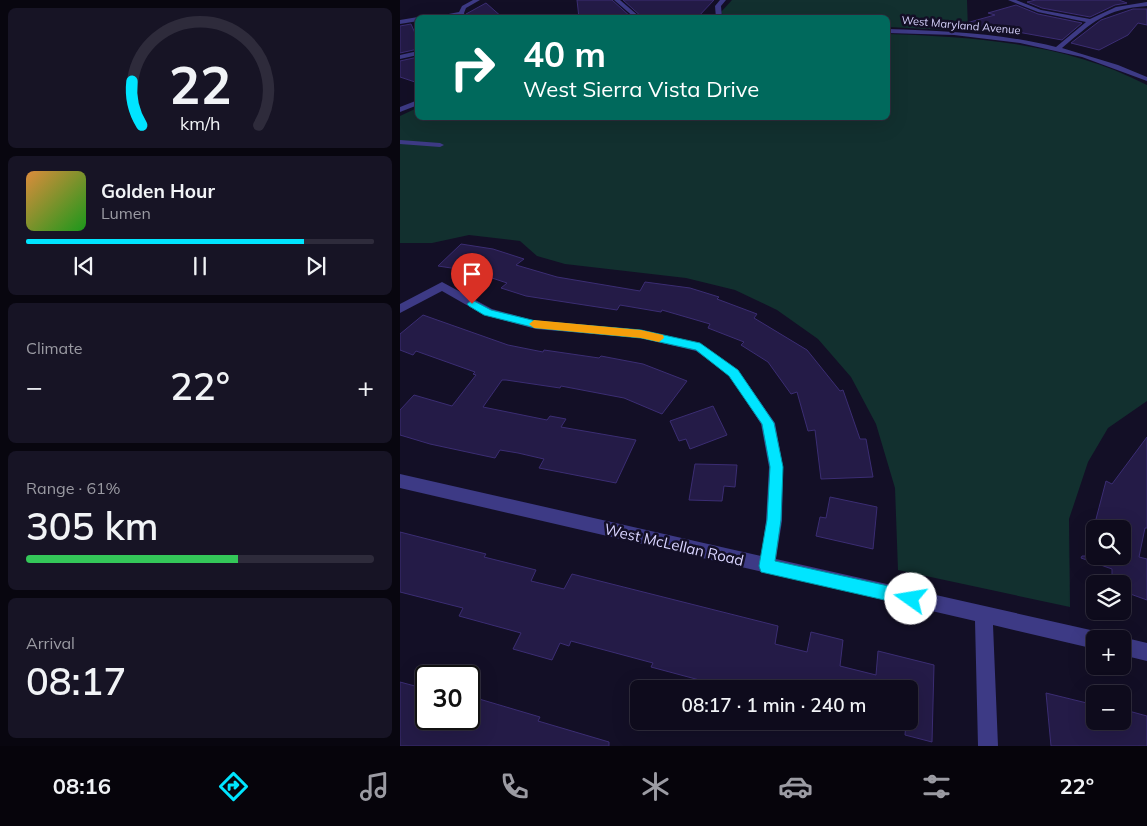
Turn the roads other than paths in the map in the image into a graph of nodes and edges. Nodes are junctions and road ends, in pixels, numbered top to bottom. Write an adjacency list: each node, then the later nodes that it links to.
1 (477, 0): 6 (street)
2 (617, 0): 7 (street)
3 (723, 0): 8 (street)
4 (1011, 0): 10 (street)
5 (1147, 4): 10 (street)
6 (462, 15)
7 (635, 15)
8 (719, 15)
9 (415, 20): 11 (street)
10 (1091, 21): 13 (street)
11 (400, 22)
12 (890, 31): 13 (street, West Maryland Avenue)
13 (1058, 48): 16 (street, West Maryland Avenue)
14 (415, 54): 15 (street)
15 (400, 57)
16 (1147, 79)
17 (415, 103): 18 (street)
18 (400, 110)
19 (400, 142): 20 (street)
20 (440, 145)
21 (400, 309): 23 (street)
22 (400, 481): 23 (street, West McLellan Road)
23 (767, 566): 24 (street, West McLellan Road)
24 (984, 615): 25 (street, West McLellan Road); 28 (street)
25 (1086, 638)
26 (1131, 648): 27 (street)
27 (1147, 652)
28 (988, 746)

